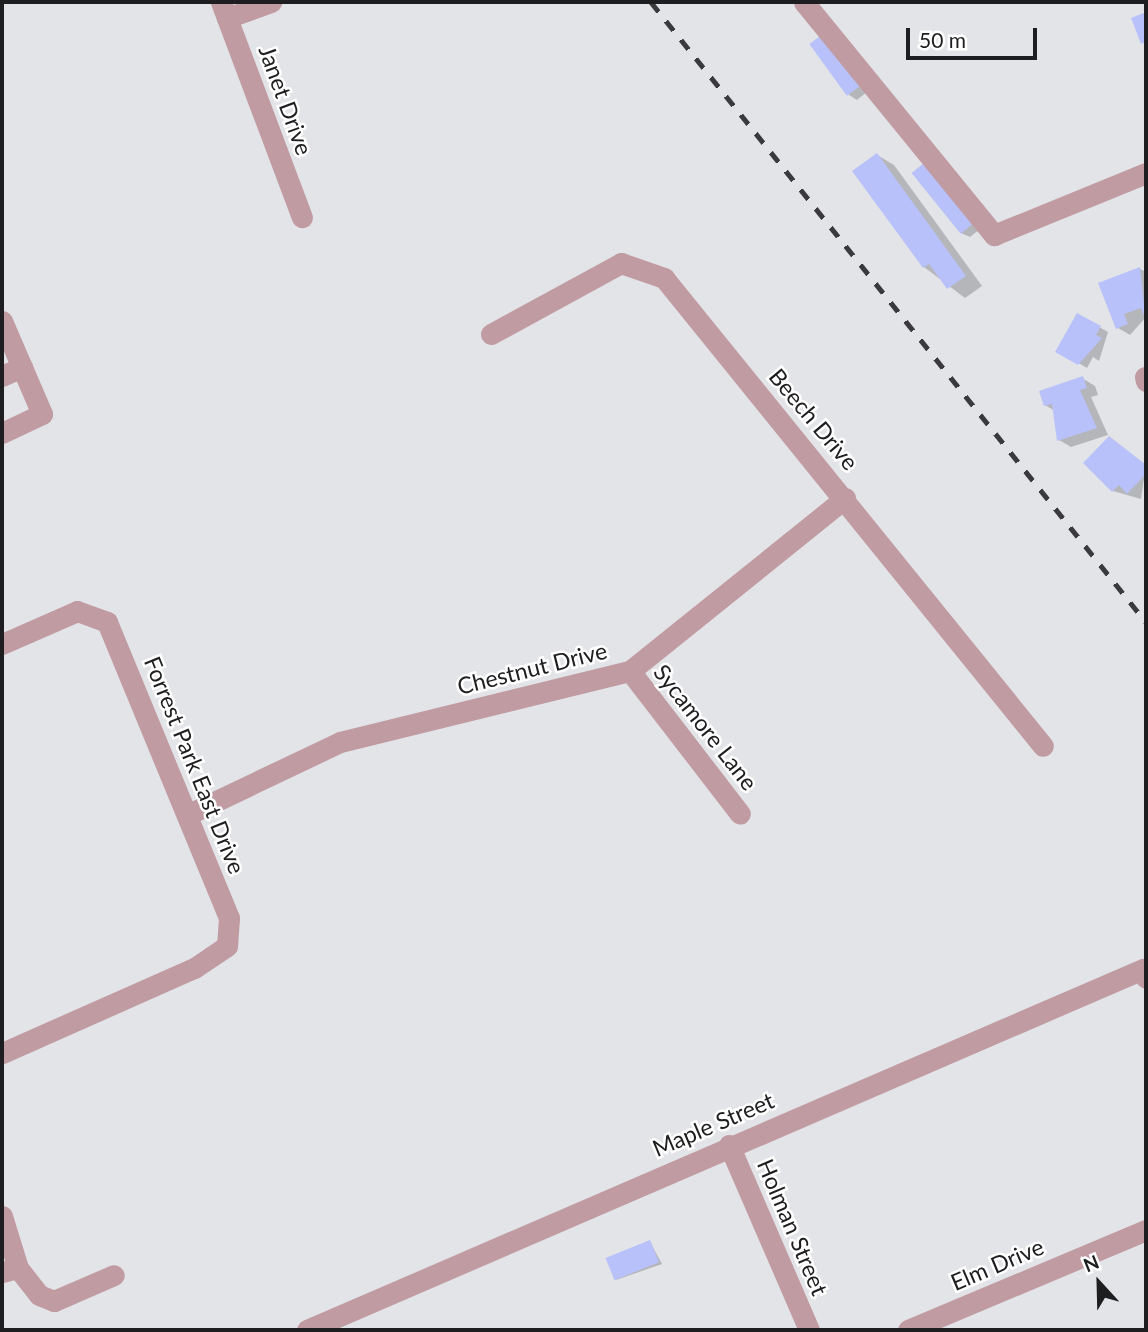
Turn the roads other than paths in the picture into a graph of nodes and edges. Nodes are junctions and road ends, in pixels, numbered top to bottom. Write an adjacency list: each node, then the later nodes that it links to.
1 (271, 2): 3 (street)
2 (804, 2): 4 (street)
3 (224, 10): 5 (street, Janet Drive)
4 (1146, 173)
5 (302, 217)
6 (2, 321): 8 (street)
7 (491, 334): 11 (street, Beech Drive)
8 (22, 367): 9 (street); 10 (street)
9 (2, 376)
10 (2, 433)
11 (845, 498): 13 (street, Chestnut Drive); 14 (street, Beech Drive)
12 (2, 644): 15 (street, Forrest Park East Drive)
13 (630, 671): 15 (street, Chestnut Drive); 16 (street, Sycamore Lane)
14 (1043, 746)
15 (189, 814): 18 (street, Forrest Park East Drive)
16 (740, 814)
17 (1144, 973): 19 (street, Maple Street)
18 (2, 1053)
19 (729, 1145): 24 (street, Maple Street); 25 (street, Holman Street)
20 (2, 1216): 22 (street)
21 (1146, 1230): 26 (street, Elm Drive)
22 (10, 1270): 23 (street)
23 (114, 1275)
24 (307, 1330)
25 (809, 1330)
26 (908, 1330)

